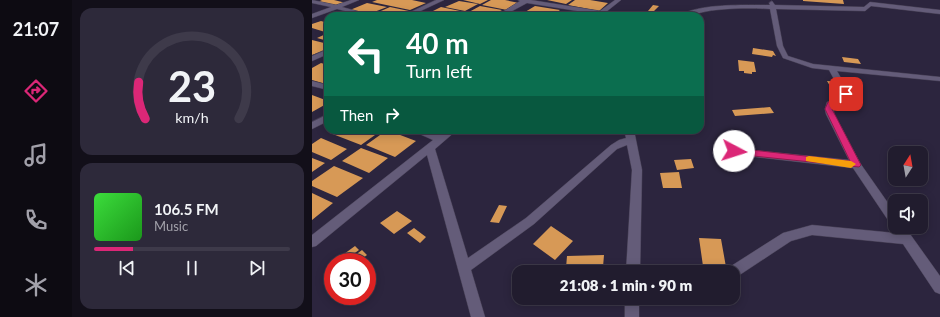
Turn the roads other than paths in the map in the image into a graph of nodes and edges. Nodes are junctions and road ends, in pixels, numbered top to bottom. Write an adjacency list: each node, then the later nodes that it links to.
1 (356, 0): 9 (street)
2 (441, 0): 11 (street)
3 (524, 0): 12 (street); 13 (street)
4 (618, 0): 14 (street)
5 (312, 1): 9 (street)
6 (747, 2): 8 (street); 15 (street)
7 (870, 2): 8 (street); 16 (street)
8 (772, 3): 20 (street)
9 (336, 7): 10 (street); 17 (street)
10 (356, 12)
11 (414, 12)
12 (505, 12)
13 (588, 12)
14 (602, 12)
15 (689, 12)
16 (940, 12)
17 (312, 16)
18 (324, 53): 19 (street)
19 (312, 59)
20 (832, 68): 21 (street); 32 (street)
21 (940, 79)
22 (312, 82): 23 (street)
23 (324, 86)
24 (324, 119): 25 (street)
25 (312, 126)
26 (428, 134): 29 (street)
27 (447, 134): 29 (street)
28 (630, 135): 37 (street); 39 (street)
29 (440, 139): 30 (street)
30 (430, 148): 36 (street); 39 (street)
31 (720, 150): 32 (street)
32 (856, 165): 33 (street)
33 (888, 212)
34 (903, 234): 35 (street)
35 (907, 239): 38 (street); 40 (street)
36 (312, 242)
37 (633, 265)
38 (740, 267)
39 (464, 268): 42 (street)
40 (939, 284)
41 (632, 305): 43 (street)
42 (478, 317)
43 (632, 317)

